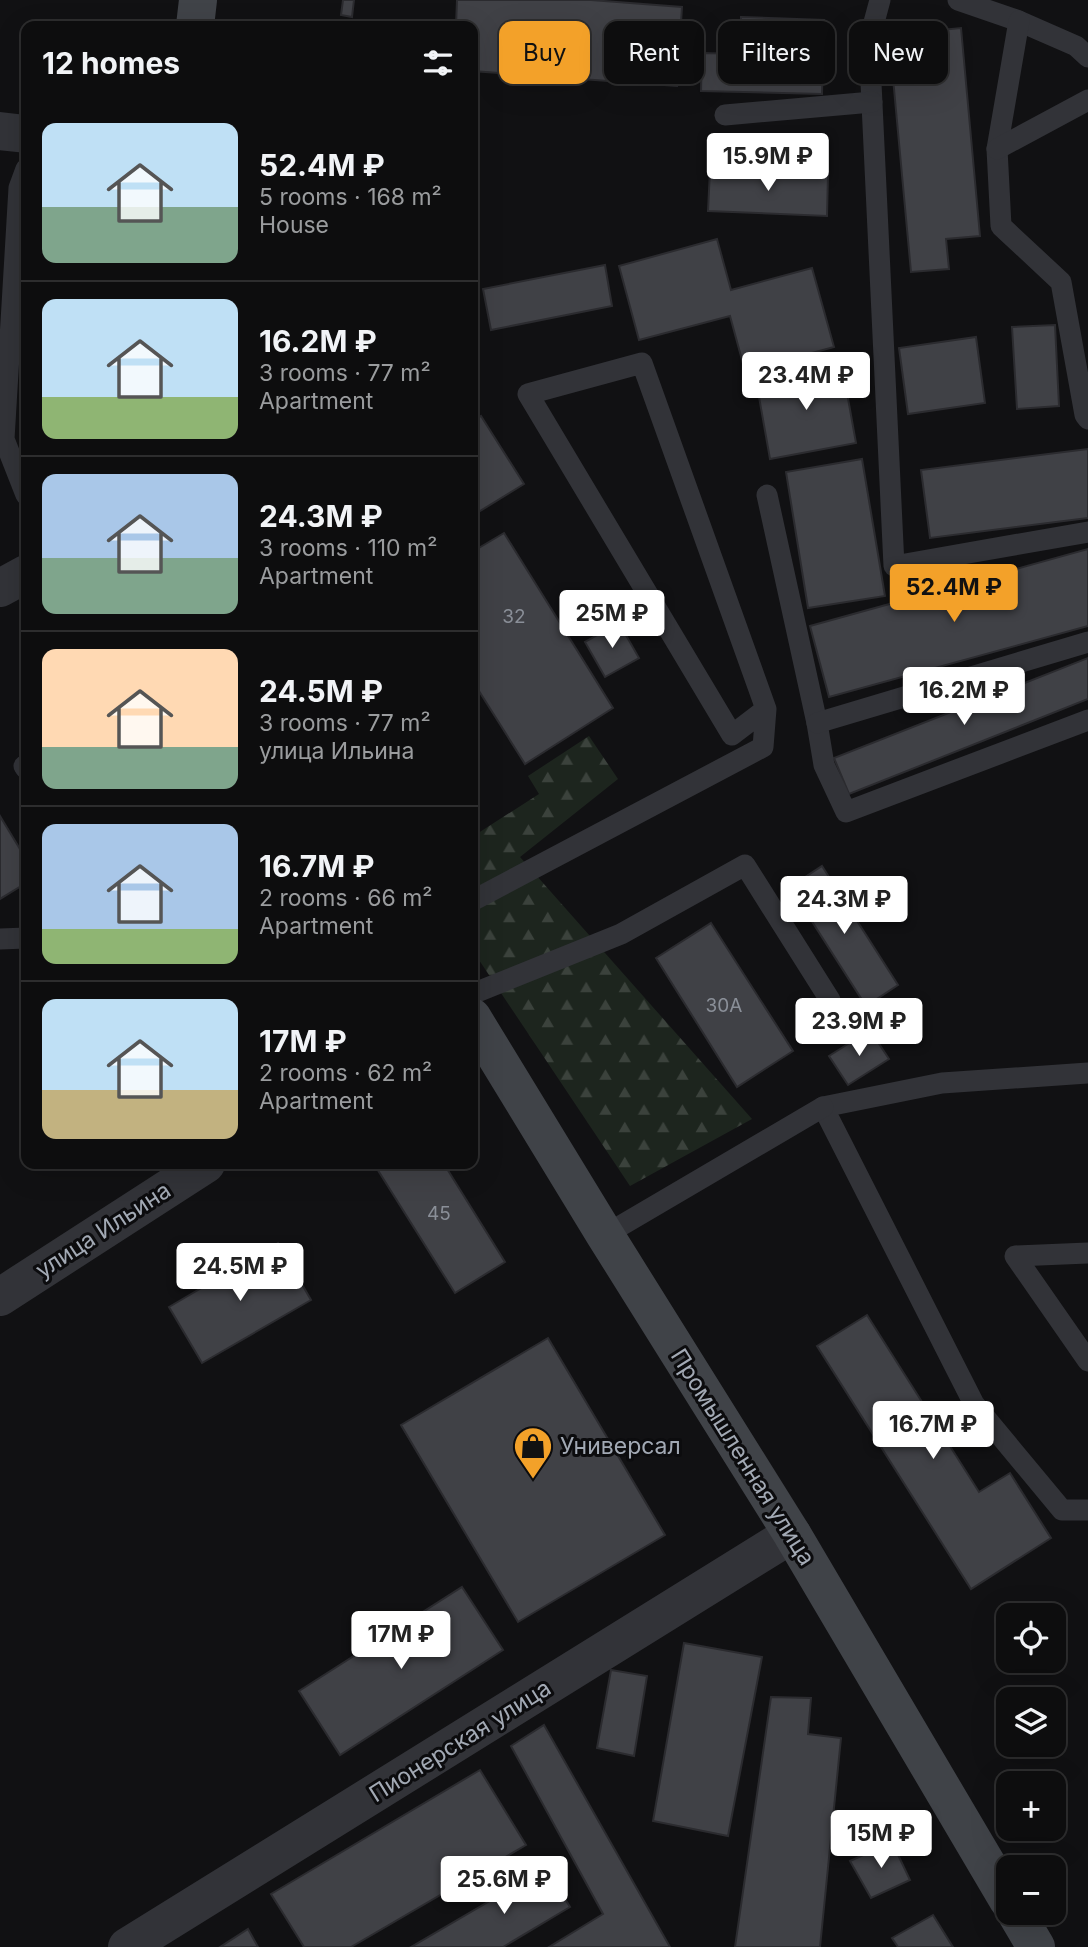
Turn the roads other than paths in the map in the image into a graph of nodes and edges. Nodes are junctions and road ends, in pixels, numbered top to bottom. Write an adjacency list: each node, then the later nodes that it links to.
1 (198, 0): 4 (main road)
2 (880, 0): 8 (lane)
3 (958, 0): 5 (lane)
4 (196, 21)
5 (1019, 21): 6 (lane); 12 (lane)
6 (1088, 57)
7 (1088, 100): 12 (lane)
8 (872, 102): 9 (lane); 17 (lane)
9 (725, 115)
10 (0, 131): 11 (street)
11 (21, 133)
12 (997, 149): 14 (lane)
13 (21, 183): 15 (lane)
14 (1088, 419)
15 (21, 482)
16 (768, 495): 23 (lane)
17 (1088, 532)
18 (21, 577): 19 (street)
19 (0, 588)
20 (1088, 642): 23 (lane)
21 (766, 709): 21 (lane); 24 (lane)
22 (1088, 720): 23 (lane)
23 (817, 723)
24 (478, 898)
25 (21, 938): 26 (lane)
26 (0, 939)
27 (478, 992): 28 (lane)
28 (830, 1000)
29 (478, 1027): 33 (main road, Промышленная улица)
30 (1088, 1073): 31 (lane)
31 (823, 1107): 33 (lane); 37 (lane)
32 (198, 1169): 35 (street, улица Ильина)
33 (605, 1235): 38 (main road, Промышленная улица)
34 (1088, 1253): 36 (lane)
35 (0, 1297)
36 (1088, 1361)
37 (1088, 1510)
38 (792, 1534): 39 (main road, Промышленная улица); 41 (street, Пионерская улица)
39 (996, 1879)
40 (1023, 1925): 42 (main road)
41 (127, 1947)
42 (1036, 1947)

